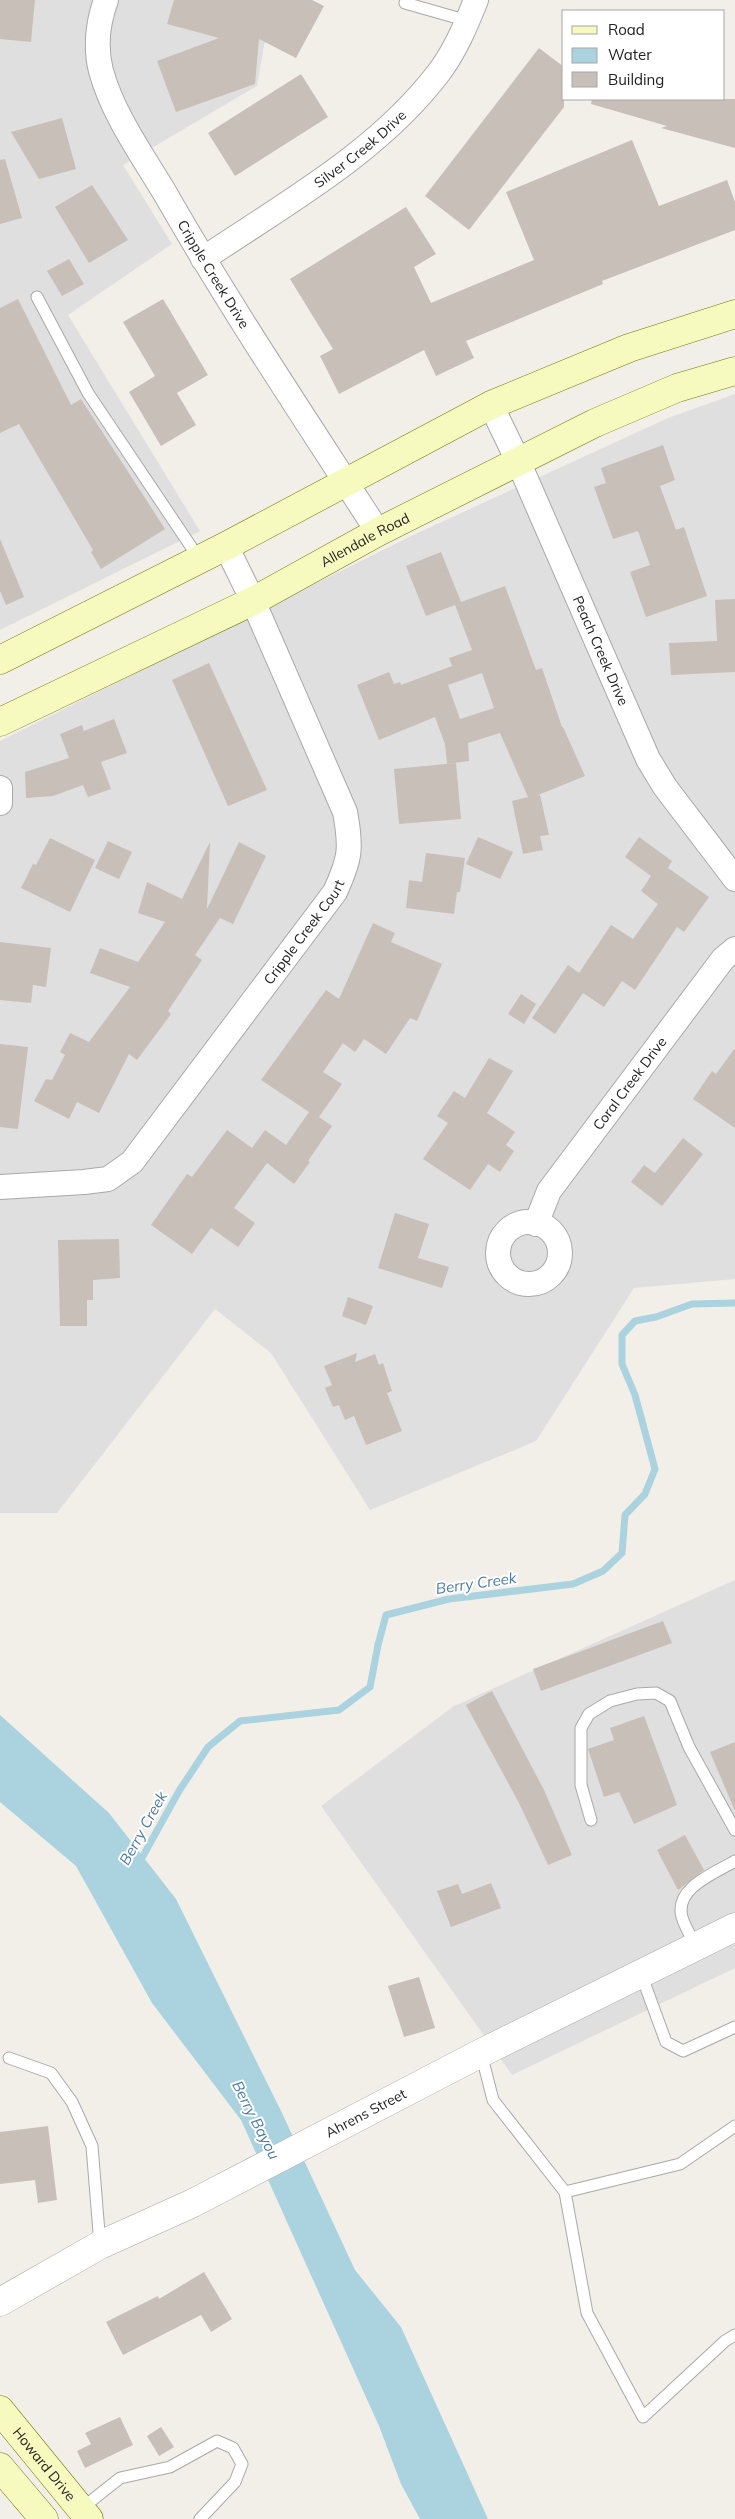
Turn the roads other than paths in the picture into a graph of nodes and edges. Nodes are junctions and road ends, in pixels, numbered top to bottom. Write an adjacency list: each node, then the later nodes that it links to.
1 (106, 0): 4 (street, Cripple Creek Drive)
2 (404, 3): 3 (lane)
3 (472, 11): 4 (street, Silver Creek Drive)
4 (203, 259): 10 (street, Cripple Creek Drive)
5 (38, 297): 13 (lane)
6 (735, 314): 8 (main road)
7 (735, 371): 9 (main road, Allendale Road)
8 (491, 406): 9 (street, Peach Creek Drive); 10 (main road)
9 (518, 461): 11 (main road, Allendale Road); 19 (street, Peach Creek Drive)
10 (346, 482): 11 (street, Cripple Creek Drive); 12 (main road)
11 (378, 532): 14 (main road, Allendale Road)
12 (226, 546): 13 (main road); 14 (street, Cripple Creek Court)
13 (200, 560): 15 (main road)
14 (253, 601): 16 (main road, Allendale Road); 21 (street, Cripple Creek Court)
15 (0, 660)
16 (0, 722)
17 (0, 788): 18 (street)
18 (0, 803)
19 (735, 879)
20 (735, 949): 22 (street, Coral Creek Drive)
21 (0, 1187)
22 (536, 1224)
23 (591, 1820): 24 (lane)
24 (735, 1830)
25 (735, 1861): 27 (lane)
26 (735, 1926): 27 (street, Ahrens Street)
27 (696, 1946): 28 (street, Ahrens Street)
28 (641, 1973): 29 (lane); 30 (street, Ahrens Street)
29 (735, 2027)
30 (481, 2053): 33 (lane); 34 (street, Ahrens Street)
31 (9, 2058): 34 (lane)
32 (735, 2126): 33 (lane)
33 (565, 2192): 36 (lane)
34 (100, 2245): 35 (street, Ahrens Street)
35 (0, 2302)
36 (735, 2335)
37 (0, 2410): 39 (main road, Howard Drive)
38 (0, 2467): 40 (main road)
39 (85, 2514): 41 (lane)
40 (44, 2519)
41 (200, 2519)

